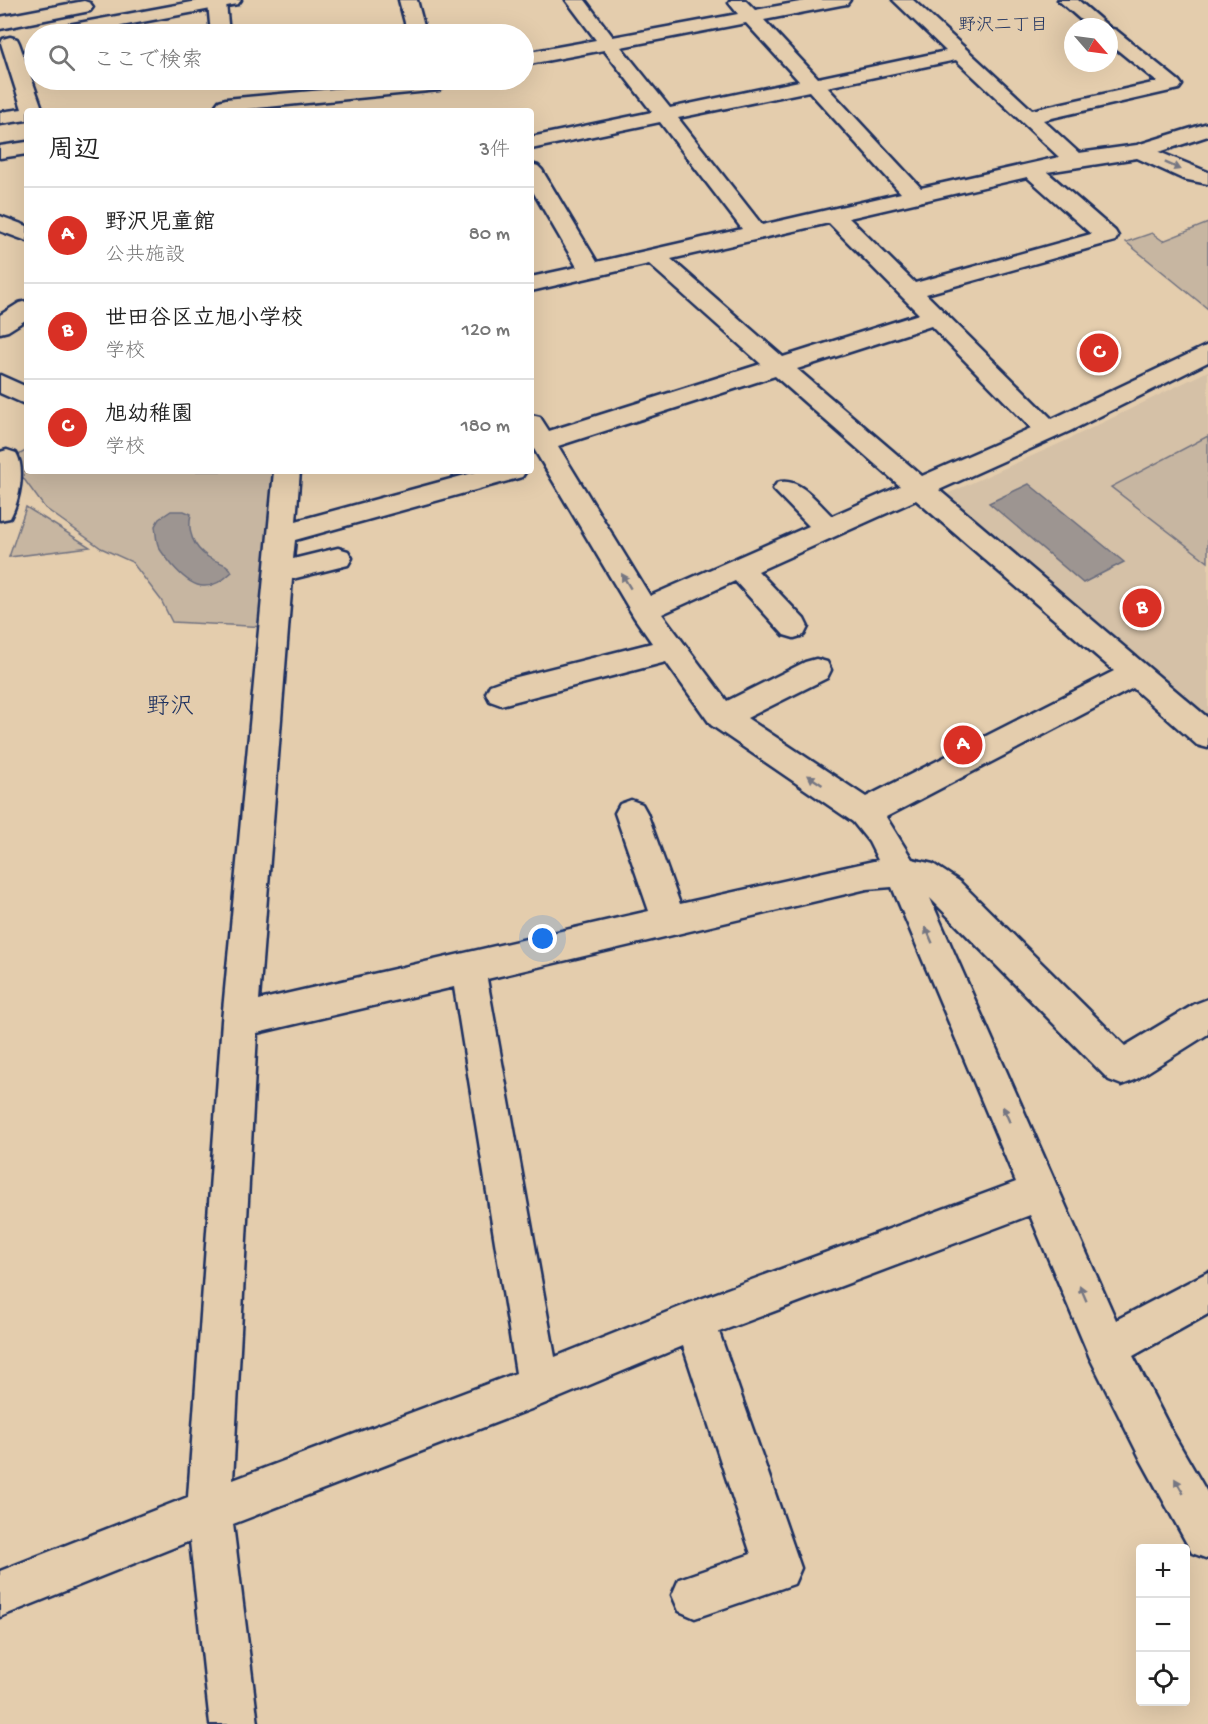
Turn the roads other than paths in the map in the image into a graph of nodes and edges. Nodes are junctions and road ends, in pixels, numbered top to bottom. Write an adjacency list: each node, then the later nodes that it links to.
1 (431, 0): 8 (street)
2 (575, 0): 19 (street)
3 (735, 0): 11 (street)
4 (841, 0): 11 (street)
5 (902, 0): 20 (street)
6 (1066, 0): 12 (street)
7 (225, 1): 14 (street); 15 (street)
8 (408, 2): 16 (street)
9 (104, 3): 10 (street)
10 (82, 4): 13 (street)
11 (750, 16): 19 (street); 23 (street)
12 (1089, 18)
13 (0, 23)
14 (104, 24)
15 (222, 24)
16 (414, 24)
17 (1118, 41): 30 (street)
18 (12, 42): 22 (street)
19 (610, 43): 21 (street); 29 (street)
20 (959, 54): 23 (street); 30 (street)
21 (534, 57)
22 (24, 81)
23 (814, 84): 29 (street); 41 (street)
24 (27, 90): 27 (street)
25 (415, 90): 26 (street)
26 (226, 101)
27 (32, 108)
28 (24, 114): 31 (street)
29 (664, 115): 33 (street); 44 (street)
30 (1029, 117): 37 (street)
31 (0, 118)
32 (1208, 129): 36 (street)
33 (534, 142)
34 (24, 148): 35 (street)
35 (0, 152)
36 (1140, 152): 37 (street); 40 (street, one-way to 40)
37 (1074, 160): 38 (street)
38 (1032, 170): 41 (street); 49 (street)
39 (534, 175): 47 (street)
40 (1208, 178)
41 (916, 196): 42 (street)
42 (832, 214): 44 (street); 49 (street)
43 (0, 223): 45 (street)
44 (756, 232): 46 (street)
45 (24, 233)
46 (653, 255): 47 (street); 54 (street)
47 (590, 269): 48 (street)
48 (534, 283)
49 (912, 291): 51 (street)
50 (24, 310): 52 (street)
51 (937, 316): 54 (street); 57 (street)
52 (0, 326)
53 (1208, 352): 57 (street)
54 (776, 367): 58 (street); 62 (street)
55 (0, 382): 56 (street)
56 (24, 395)
57 (1048, 430): 62 (street)
58 (540, 448): 70 (street, one-way to 58)
59 (11, 455): 64 (street)
60 (287, 474): 66 (street)
61 (502, 474): 66 (street)
62 (920, 487): 65 (street); 74 (street)
63 (786, 489): 65 (street)
64 (0, 512)
65 (829, 528): 68 (street)
66 (282, 534): 69 (street)
67 (338, 558): 69 (street)
68 (739, 568): 70 (street); 71 (street)
69 (279, 572): 84 (street)
70 (644, 610): 72 (street)
71 (794, 627)
72 (672, 649): 75 (street); 76 (street)
73 (816, 670): 76 (street)
74 (1136, 673): 77 (street); 79 (street)
75 (501, 693)
76 (722, 717): 79 (street, one-way to 76)
77 (1208, 736)
78 (631, 813): 81 (street)
79 (864, 813): 80 (street)
80 (902, 872): 81 (street); 83 (street); 85 (street, one-way to 80)
81 (669, 921): 82 (street)
82 (468, 968): 84 (street); 89 (street)
83 (1208, 1015)
84 (240, 1021): 90 (street)
85 (1040, 1192): 87 (street); 88 (street, one-way to 85)
86 (1208, 1292): 88 (street)
87 (695, 1321): 89 (street); 93 (street)
88 (1105, 1343): 91 (street, one-way to 88)
89 (539, 1385): 90 (street)
90 (209, 1512): 92 (street); 94 (street)
91 (1208, 1537)
92 (0, 1594)
93 (695, 1595)
94 (234, 1724)

